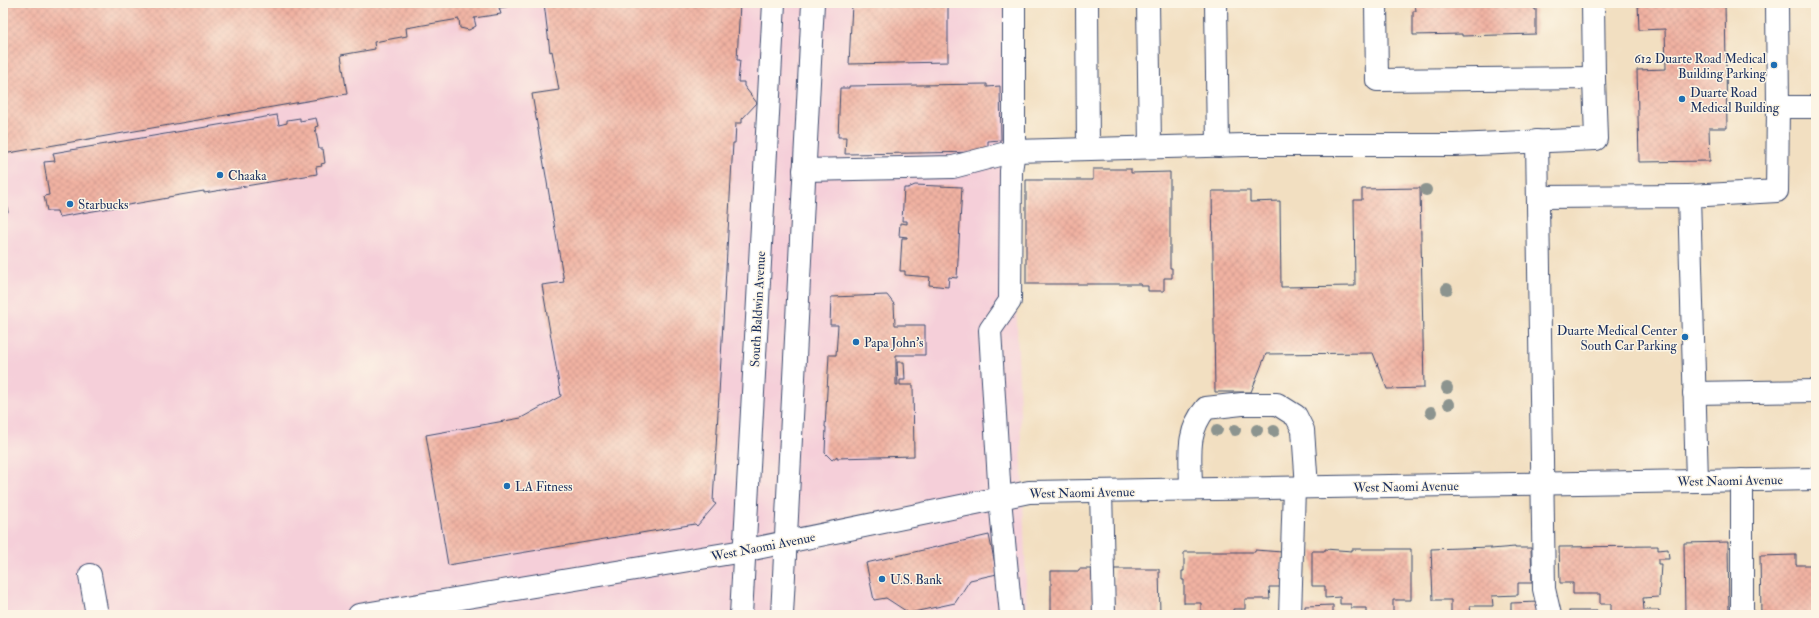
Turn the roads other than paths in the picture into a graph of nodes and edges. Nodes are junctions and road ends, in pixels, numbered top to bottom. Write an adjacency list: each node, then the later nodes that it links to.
1 (774, 3): 32 (street, South Baldwin Avenue)
2 (813, 3): 18 (street)
3 (1014, 3): 17 (street)
4 (1087, 3): 16 (street)
5 (1148, 3): 15 (street)
6 (1216, 3): 14 (street)
7 (1376, 3): 10 (street)
8 (1593, 3): 10 (street)
9 (1777, 3): 11 (street)
10 (1594, 78): 13 (street)
11 (1778, 107): 12 (street); 19 (street)
12 (1816, 107)
13 (1537, 142): 14 (street); 20 (street)
14 (1218, 146): 15 (street)
15 (1150, 147): 16 (street)
16 (1088, 149): 17 (street)
17 (1014, 152): 18 (street); 30 (street)
18 (804, 170): 31 (street)
19 (1689, 196): 20 (street); 22 (street)
20 (1538, 197): 26 (street)
21 (1816, 391): 22 (street)
22 (1694, 393): 25 (street)
23 (1816, 479): 24 (street, West Naomi Avenue)
24 (1742, 480): 25 (street, West Naomi Avenue); 42 (street)
25 (1697, 481): 26 (street, West Naomi Avenue)
26 (1542, 483): 27 (street, West Naomi Avenue); 41 (street)
27 (1301, 487): 28 (street, West Naomi Avenue); 28 (street); 40 (street)
28 (1191, 489): 29 (street, West Naomi Avenue)
29 (1101, 491): 30 (street, West Naomi Avenue); 39 (street)
30 (1000, 498): 31 (street, West Naomi Avenue); 38 (street)
31 (786, 542): 32 (street, West Naomi Avenue); 37 (street)
32 (743, 551): 35 (street, West Naomi Avenue); 36 (street, South Baldwin Avenue)
33 (90, 576): 34 (street)
34 (97, 615)
35 (359, 615)
36 (741, 615)
37 (782, 615)
38 (1011, 615)
39 (1104, 615)
40 (1290, 615)
41 (1550, 615)
42 (1742, 615)

